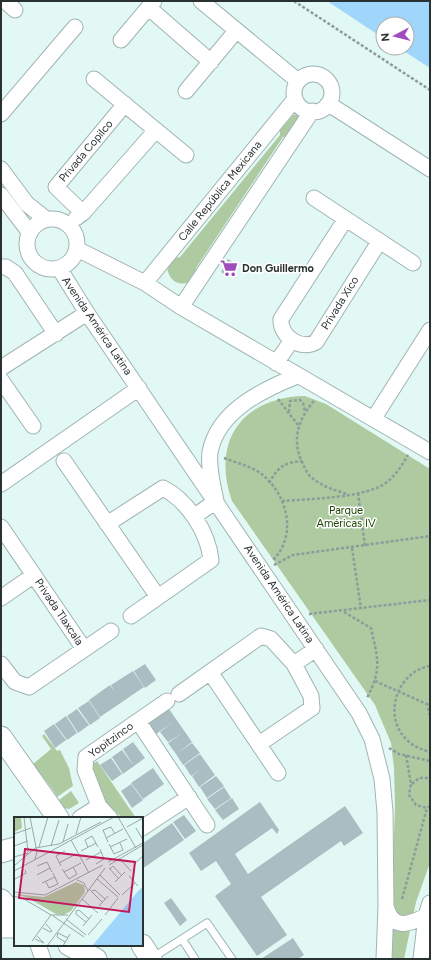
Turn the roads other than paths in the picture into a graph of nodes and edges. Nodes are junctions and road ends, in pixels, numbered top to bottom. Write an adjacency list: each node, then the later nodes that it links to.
1 (201, 1): 4 (street)
2 (152, 4): 5 (street); 6 (street)
3 (75, 27): 14 (street)
4 (236, 31): 6 (street); 8 (street)
5 (121, 40)
6 (211, 62): 9 (street)
7 (94, 79): 11 (street)
8 (298, 81): 10 (street, Calle República Mexicana); 12 (street)
9 (186, 92)
10 (295, 99): 13 (street); 31 (street, Calle República Mexicana)
11 (125, 104): 15 (street); 21 (street, Privada Copilco)
12 (327, 105): 13 (street); 18 (street)
13 (312, 111): 32 (street)
14 (1, 114)
15 (156, 130): 16 (street); 21 (street)
16 (186, 155)
17 (1, 169): 22 (street)
18 (430, 169)
19 (1, 195): 25 (street)
20 (314, 198): 23 (street)
21 (83, 213): 24 (street)
22 (46, 219): 24 (street); 25 (street)
23 (345, 220): 26 (street); 36 (street)
24 (69, 224): 27 (street)
25 (30, 233): 30 (street)
26 (379, 242): 28 (street); 36 (street, Privada Xico)
27 (77, 248): 30 (street); 31 (street)
28 (414, 264)
29 (1, 267): 35 (street)
30 (59, 268): 33 (street, Avenida América Latina)
31 (145, 284): 32 (street)
32 (181, 307): 37 (street)
33 (87, 313): 35 (street); 41 (street, Avenida América Latina)
34 (430, 330): 42 (street)
35 (56, 334): 38 (street)
36 (292, 340): 37 (street)
37 (276, 363): 39 (street)
38 (1, 368)
39 (297, 376): 42 (street); 47 (street)
40 (1, 380): 43 (street)
41 (139, 388): 46 (street); 47 (street, Avenida América Latina)
42 (374, 418): 44 (street)
43 (33, 426)
44 (430, 452)
45 (64, 461): 49 (street)
46 (1, 484)
47 (216, 501): 48 (street); 57 (street, Avenida América Latina)
48 (195, 516): 49 (street); 52 (street)
49 (107, 524): 52 (street)
50 (1, 527): 51 (street, Privada Tlaxcala)
51 (34, 575): 53 (street, Privada Tlaxcala); 56 (street, Privada Tlaxcala)
52 (158, 597): 54 (street)
53 (1, 598)
54 (131, 616)
55 (111, 631): 56 (street, Privada Tlaxcala)
56 (84, 649): 58 (street, Privada Tlaxcala)
57 (316, 649): 59 (street); 75 (street, Avenida América Latina)
58 (1, 664)
59 (294, 664): 60 (street, Yopitzinco); 63 (street)
60 (210, 672): 61 (street, Yopitzinco); 63 (street)
61 (138, 721): 65 (street, Yopitzinco); 66 (street, Yopitzinco)
62 (1, 737): 67 (main road)
63 (259, 744): 64 (street)
64 (278, 773)
65 (188, 797): 70 (street, Yopitzinco); 71 (street)
66 (98, 806): 68 (street); 69 (street, Yopitzinco)
67 (57, 817)
68 (82, 817)
69 (109, 817)
70 (207, 825)
71 (143, 827)
72 (14, 848): 73 (main road)
73 (1, 852)
74 (1, 900): 77 (main road)
75 (386, 906): 76 (street); 89 (street, Avenida América Latina)
76 (428, 910): 90 (street)
77 (14, 915)
78 (14, 926): 79 (main road)
79 (1, 927)
80 (182, 939): 86 (lane); 87 (lane); 88 (lane)
81 (38, 946): 84 (street)
82 (71, 946): 85 (main road)
83 (143, 946): 86 (main road)
84 (43, 959)
85 (96, 959)
86 (151, 959)
87 (195, 959)
88 (232, 959)
89 (384, 959)
90 (421, 959)

